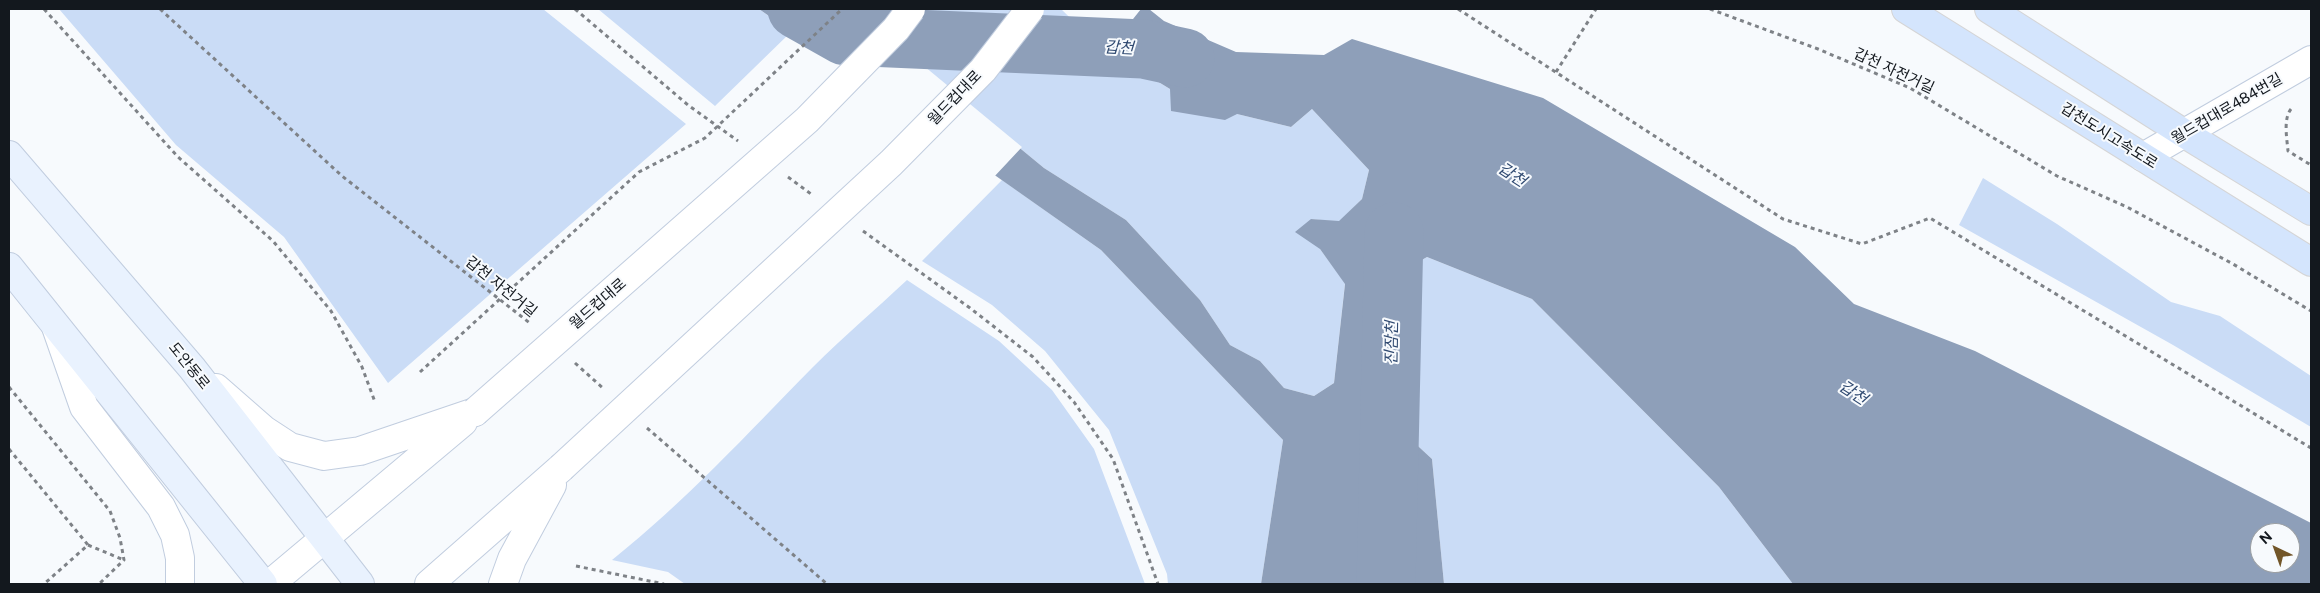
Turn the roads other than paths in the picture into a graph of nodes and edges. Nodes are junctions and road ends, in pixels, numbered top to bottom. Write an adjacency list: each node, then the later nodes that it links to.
1 (911, 9): 14 (street, 월드컵대로, bridge)
2 (1030, 9): 15 (street, 월드컵대로, bridge)
3 (1906, 9): 8 (main road, 갑천도시고속도로)
4 (1989, 9): 6 (main road)
5 (2311, 60): 6 (street, 월드컵대로484번길)
6 (2185, 134): 8 (street, 월드컵대로484번길); 9 (main road)
7 (9, 154): 13 (main road, 도안동로)
8 (2143, 157): 10 (main road, 갑천도시고속도로)
9 (2311, 211)
10 (2311, 262)
11 (9, 267): 12 (main road)
12 (54, 321): 17 (street); 18 (main road)
13 (192, 368): 14 (street); 16 (main road, 도안동로)
14 (475, 412): 16 (street, 월드컵대로)
15 (561, 468): 21 (street, 월드컵대로); 22 (street)
16 (323, 538): 19 (street, 월드컵대로); 20 (main road, 도안동로)
17 (180, 584)
18 (264, 584)
19 (270, 584)
20 (360, 584)
21 (429, 584)
22 (503, 584)

